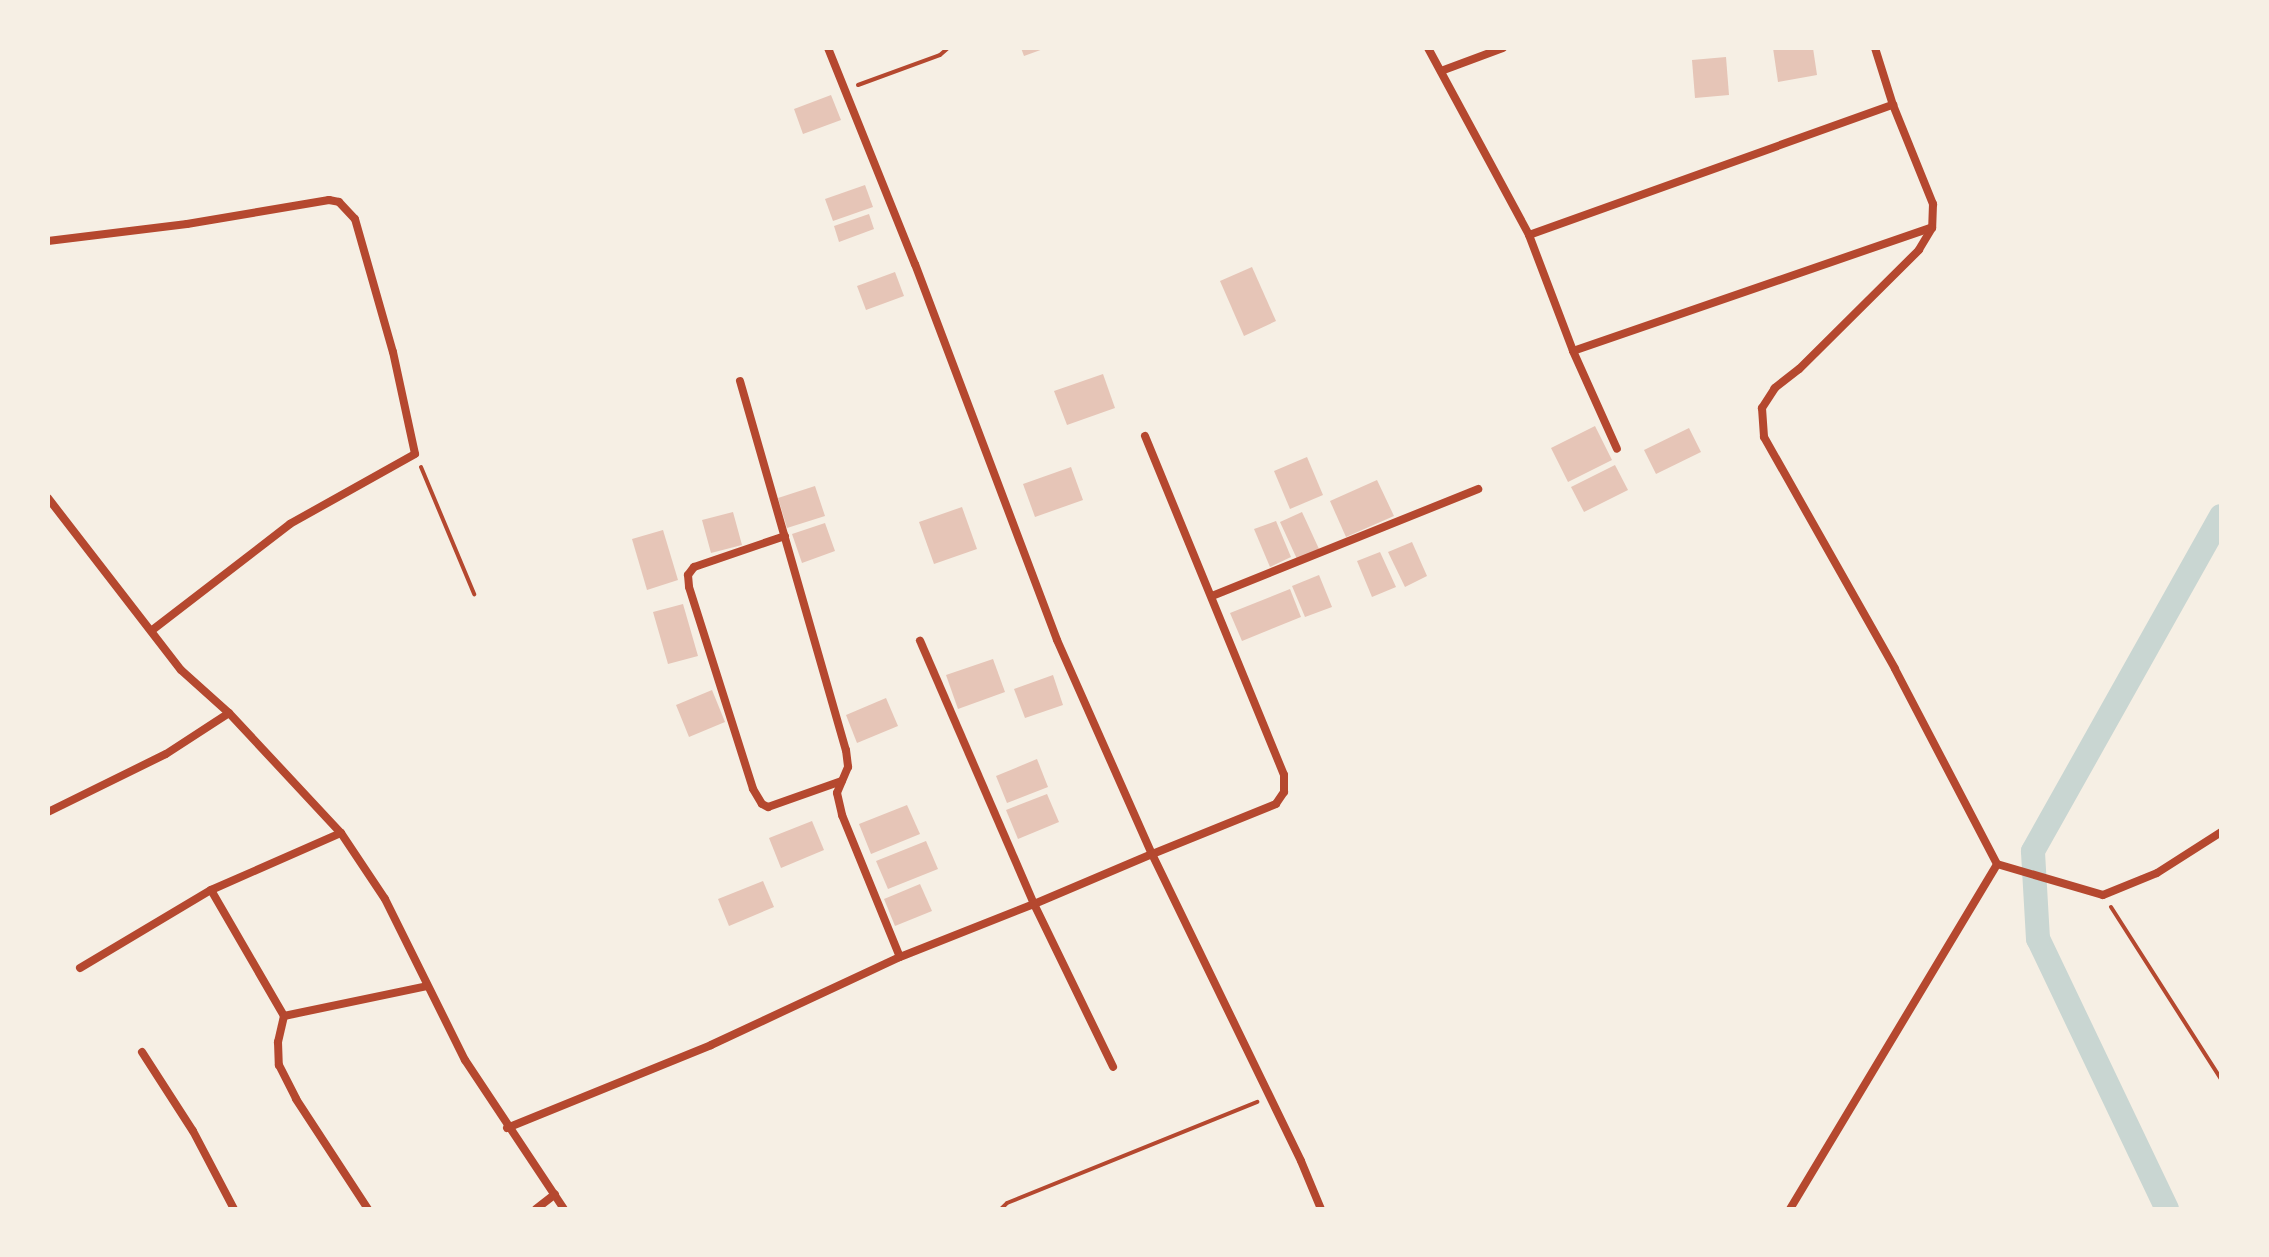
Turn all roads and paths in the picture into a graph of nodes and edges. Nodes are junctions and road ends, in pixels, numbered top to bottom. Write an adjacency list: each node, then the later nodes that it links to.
1 (828, 48): 7 (street)
2 (948, 48): 7 (path)
3 (1428, 48): 6 (street)
4 (1503, 48): 6 (street)
5 (1875, 48): 8 (street)
6 (1441, 71): 10 (street)
7 (846, 89): 29 (street)
8 (1893, 105): 9 (street); 10 (street)
9 (1932, 228): 12 (street); 30 (street)
10 (1529, 235): 12 (street)
11 (48, 241): 16 (street)
12 (1573, 351): 15 (street)
13 (740, 381): 19 (street)
14 (1145, 436): 21 (street)
15 (1617, 449)
16 (415, 454): 20 (path); 22 (street)
17 (1478, 489): 21 (street)
18 (48, 498): 22 (street)
19 (785, 536): 25 (street); 25 (street)
20 (474, 594)
21 (1212, 596): 29 (street)
22 (151, 631): 24 (street)
23 (920, 641): 33 (street)
24 (229, 713): 26 (street); 28 (street)
25 (842, 781): 34 (street)
26 (48, 812)
27 (2221, 832): 32 (street)
28 (341, 833): 31 (street); 36 (street)
29 (1152, 854): 33 (street); 41 (street)
30 (1997, 864): 32 (street); 50 (street)
31 (211, 890): 35 (street); 37 (street)
32 (2103, 895): 40 (path)
33 (1034, 904): 34 (street); 39 (street)
34 (900, 957): 42 (street)
35 (80, 968)
36 (427, 986): 37 (street); 42 (street)
37 (284, 1016): 45 (street)
38 (142, 1052): 44 (street)
39 (1113, 1067)
40 (2221, 1079)
41 (1270, 1097): 48 (path); 49 (street)
42 (507, 1128): 43 (street)
43 (555, 1194): 46 (street); 47 (street)
44 (234, 1209)
45 (368, 1209)
46 (536, 1209)
47 (564, 1209)
48 (1001, 1209)
49 (1321, 1209)
50 (1790, 1209)

